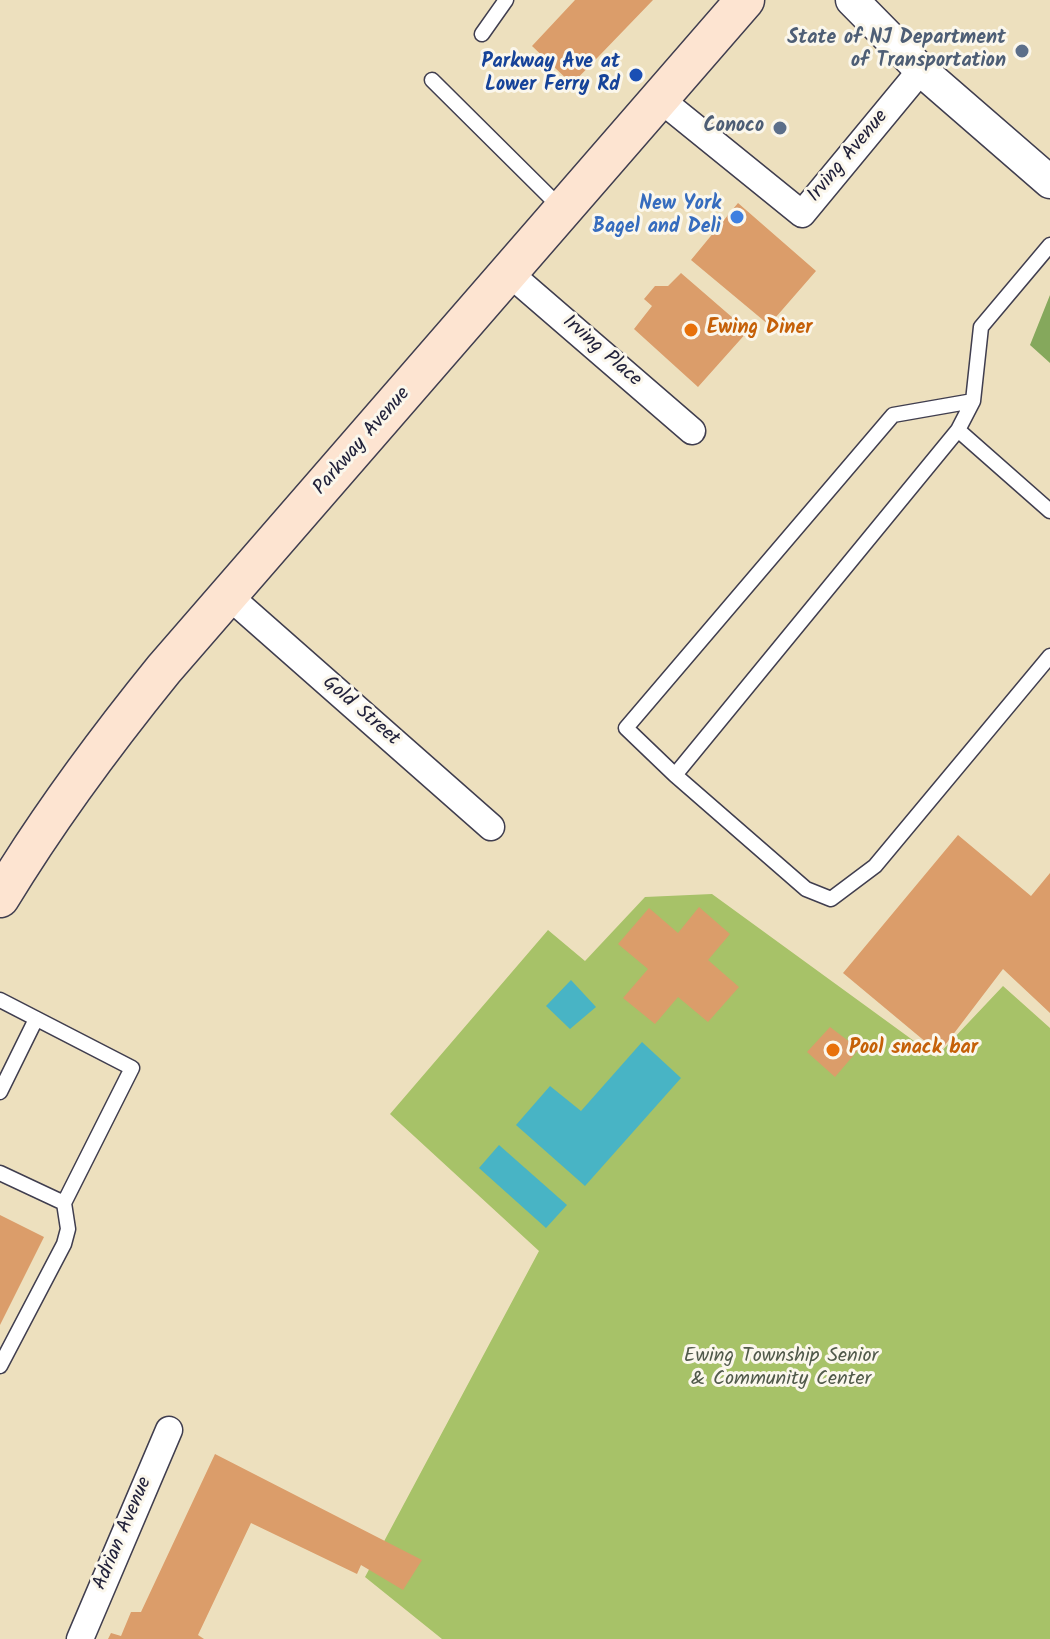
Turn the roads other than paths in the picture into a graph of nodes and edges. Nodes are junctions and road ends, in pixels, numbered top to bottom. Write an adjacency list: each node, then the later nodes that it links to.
1 (506, 0): 4 (lane)
2 (745, 0): 7 (main road, Parkway Avenue)
3 (852, 0): 5 (street)
4 (482, 34)
5 (921, 70): 7 (street, Irving Avenue); 8 (street)
6 (432, 80): 9 (lane)
7 (660, 99): 9 (main road, Parkway Avenue)
8 (1050, 182)
9 (563, 211): 11 (main road, Parkway Avenue)
10 (1050, 245): 12 (lane)
11 (509, 273): 14 (street, Irving Place); 16 (main road, Parkway Avenue)
12 (973, 401): 13 (lane); 18 (lane)
13 (958, 430): 15 (lane); 18 (lane)
14 (692, 431)
15 (1050, 511)
16 (230, 597): 19 (street, Gold Street); 20 (main road, Parkway Avenue)
17 (1050, 656): 18 (lane)
18 (675, 775)
19 (491, 827)
20 (0, 898)
21 (0, 1000): 22 (lane)
22 (36, 1019): 23 (lane); 25 (lane)
23 (0, 1092)
24 (0, 1173): 25 (lane)
25 (64, 1203): 26 (lane)
26 (0, 1366)
27 (169, 1430): 28 (street, Adrian Avenue)
28 (80, 1639)

